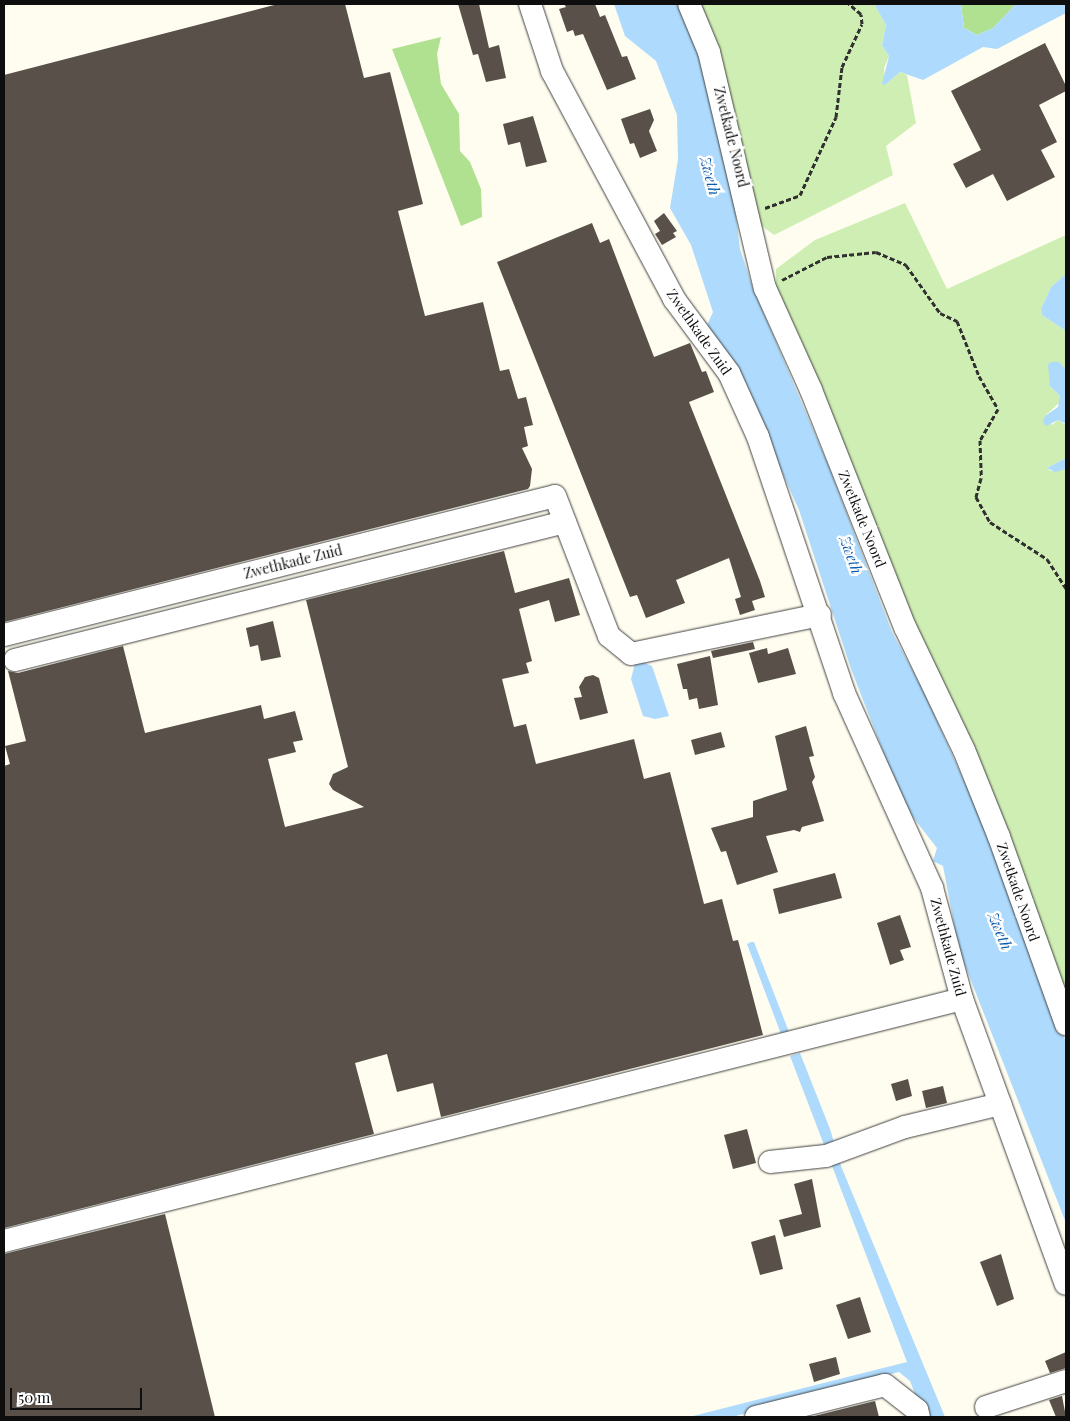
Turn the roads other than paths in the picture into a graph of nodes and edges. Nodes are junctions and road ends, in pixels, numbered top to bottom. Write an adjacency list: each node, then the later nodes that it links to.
1 (530, 4): 4 (street, Zwethkade Zuid)
2 (689, 4): 8 (street, Zwetkade Noord)
3 (565, 522): 4 (street, Zwethkade Zuid); 5 (street, Zwethkade Zuid); 6 (street, Zwethkade Zuid)
4 (820, 615): 7 (street, Zwethkade Zuid)
5 (4, 635)
6 (15, 660)
7 (962, 999): 9 (street, Zwethkade Zuid); 11 (street)
8 (1066, 1024)
9 (1000, 1104): 10 (street); 12 (street, Zwethkade Zuid)
10 (770, 1162)
11 (4, 1240)
12 (1066, 1284)
13 (1066, 1381): 14 (street)
14 (986, 1407)
15 (756, 1417): 16 (street)
16 (920, 1417)

